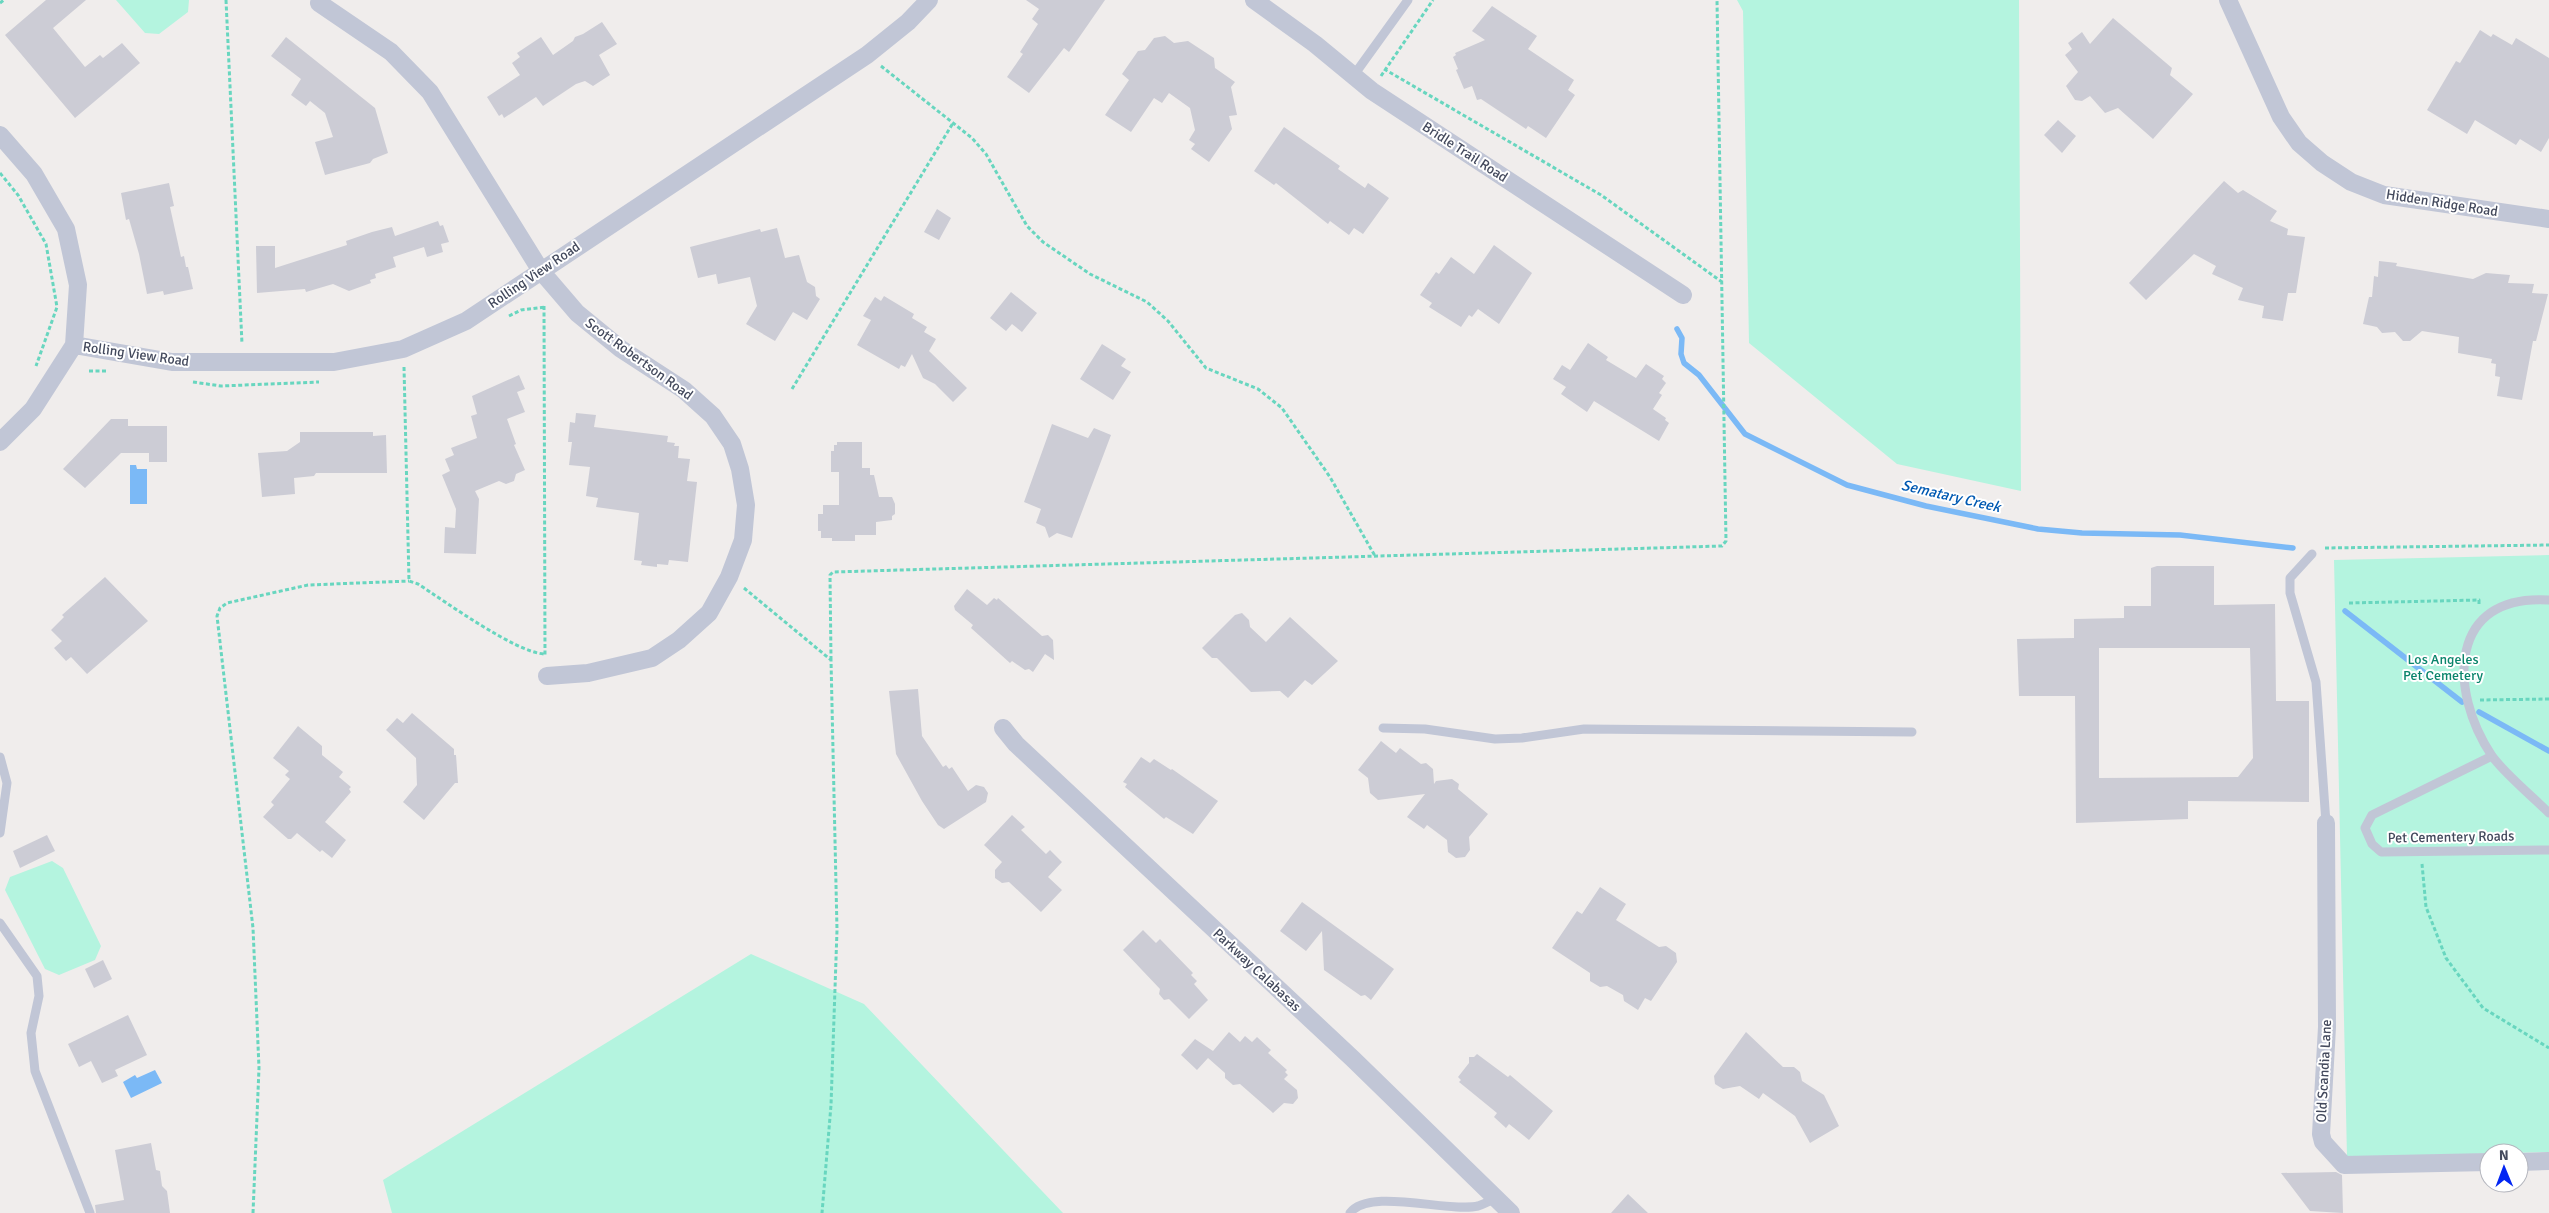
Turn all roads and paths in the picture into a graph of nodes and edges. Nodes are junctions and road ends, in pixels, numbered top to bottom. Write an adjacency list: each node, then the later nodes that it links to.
1 (4, 0): 9 (path)
2 (226, 0): 25 (path)
3 (930, 0): 11 (street, Rolling View Road)
4 (1254, 0): 13 (street, Bridle Trail Road)
5 (1408, 0): 13 (lane)
6 (1433, 0): 12 (path)
7 (1717, 0): 20 (path)
8 (2228, 0): 18 (street, Hidden Ridge Road)
9 (0, 3)
10 (319, 3): 19 (street, Scott Robertson Road)
11 (867, 55): 15 (path); 19 (street, Rolling View Road)
12 (1384, 69): 14 (path); 20 (path)
13 (1354, 76): 14 (street, Bridle Trail Road)
14 (1372, 91): 21 (street, Bridle Trail Road)
15 (953, 123): 27 (path); 31 (path)
16 (0, 135): 23 (street)
17 (0, 173): 26 (path)
18 (2549, 219)
19 (540, 271): 24 (street, Rolling View Road); 32 (street, Scott Robertson Road)
20 (1723, 283): 31 (path)
21 (1683, 295)
22 (544, 306): 37 (path)
23 (74, 345): 25 (street, Rolling View Road); 28 (street)
24 (404, 349): 25 (street, Rolling View Road); 33 (path)
25 (243, 363)
26 (32, 374)
27 (792, 389)
28 (0, 442)
29 (2549, 545): 30 (path)
30 (2312, 554): 48 (lane)
31 (1375, 556): 38 (path)
32 (729, 576): 38 (path); 39 (street, Scott Robertson Road)
33 (410, 582): 37 (path); 59 (path)
34 (2549, 600): 36 (lane)
35 (2349, 602): 36 (path)
36 (2479, 623): 41 (lane)
37 (544, 654): 39 (path)
38 (831, 660): 60 (path)
39 (547, 676)
40 (2549, 699): 41 (path)
41 (2467, 700): 45 (lane)
42 (1003, 728): 57 (street, Parkway Calabasas)
43 (1383, 728): 44 (lane)
44 (1912, 732)
45 (2492, 756): 47 (lane); 51 (lane, Pet Cementery Roads)
46 (0, 757): 49 (lane)
47 (2549, 813)
48 (2326, 823): 55 (street, Old Scandia Lane)
49 (0, 833)
50 (2549, 850): 51 (lane, Pet Cementery Roads)
51 (2422, 852): 53 (path)
52 (0, 923): 58 (lane)
53 (2549, 1048)
54 (2549, 1161): 56 (street)
55 (2479, 1162)
56 (2529, 1162)
57 (1496, 1198): 61 (lane); 62 (street, Parkway Calabasas)
58 (90, 1213)
59 (253, 1213)
60 (822, 1213)
61 (1350, 1213)
62 (1511, 1213)

